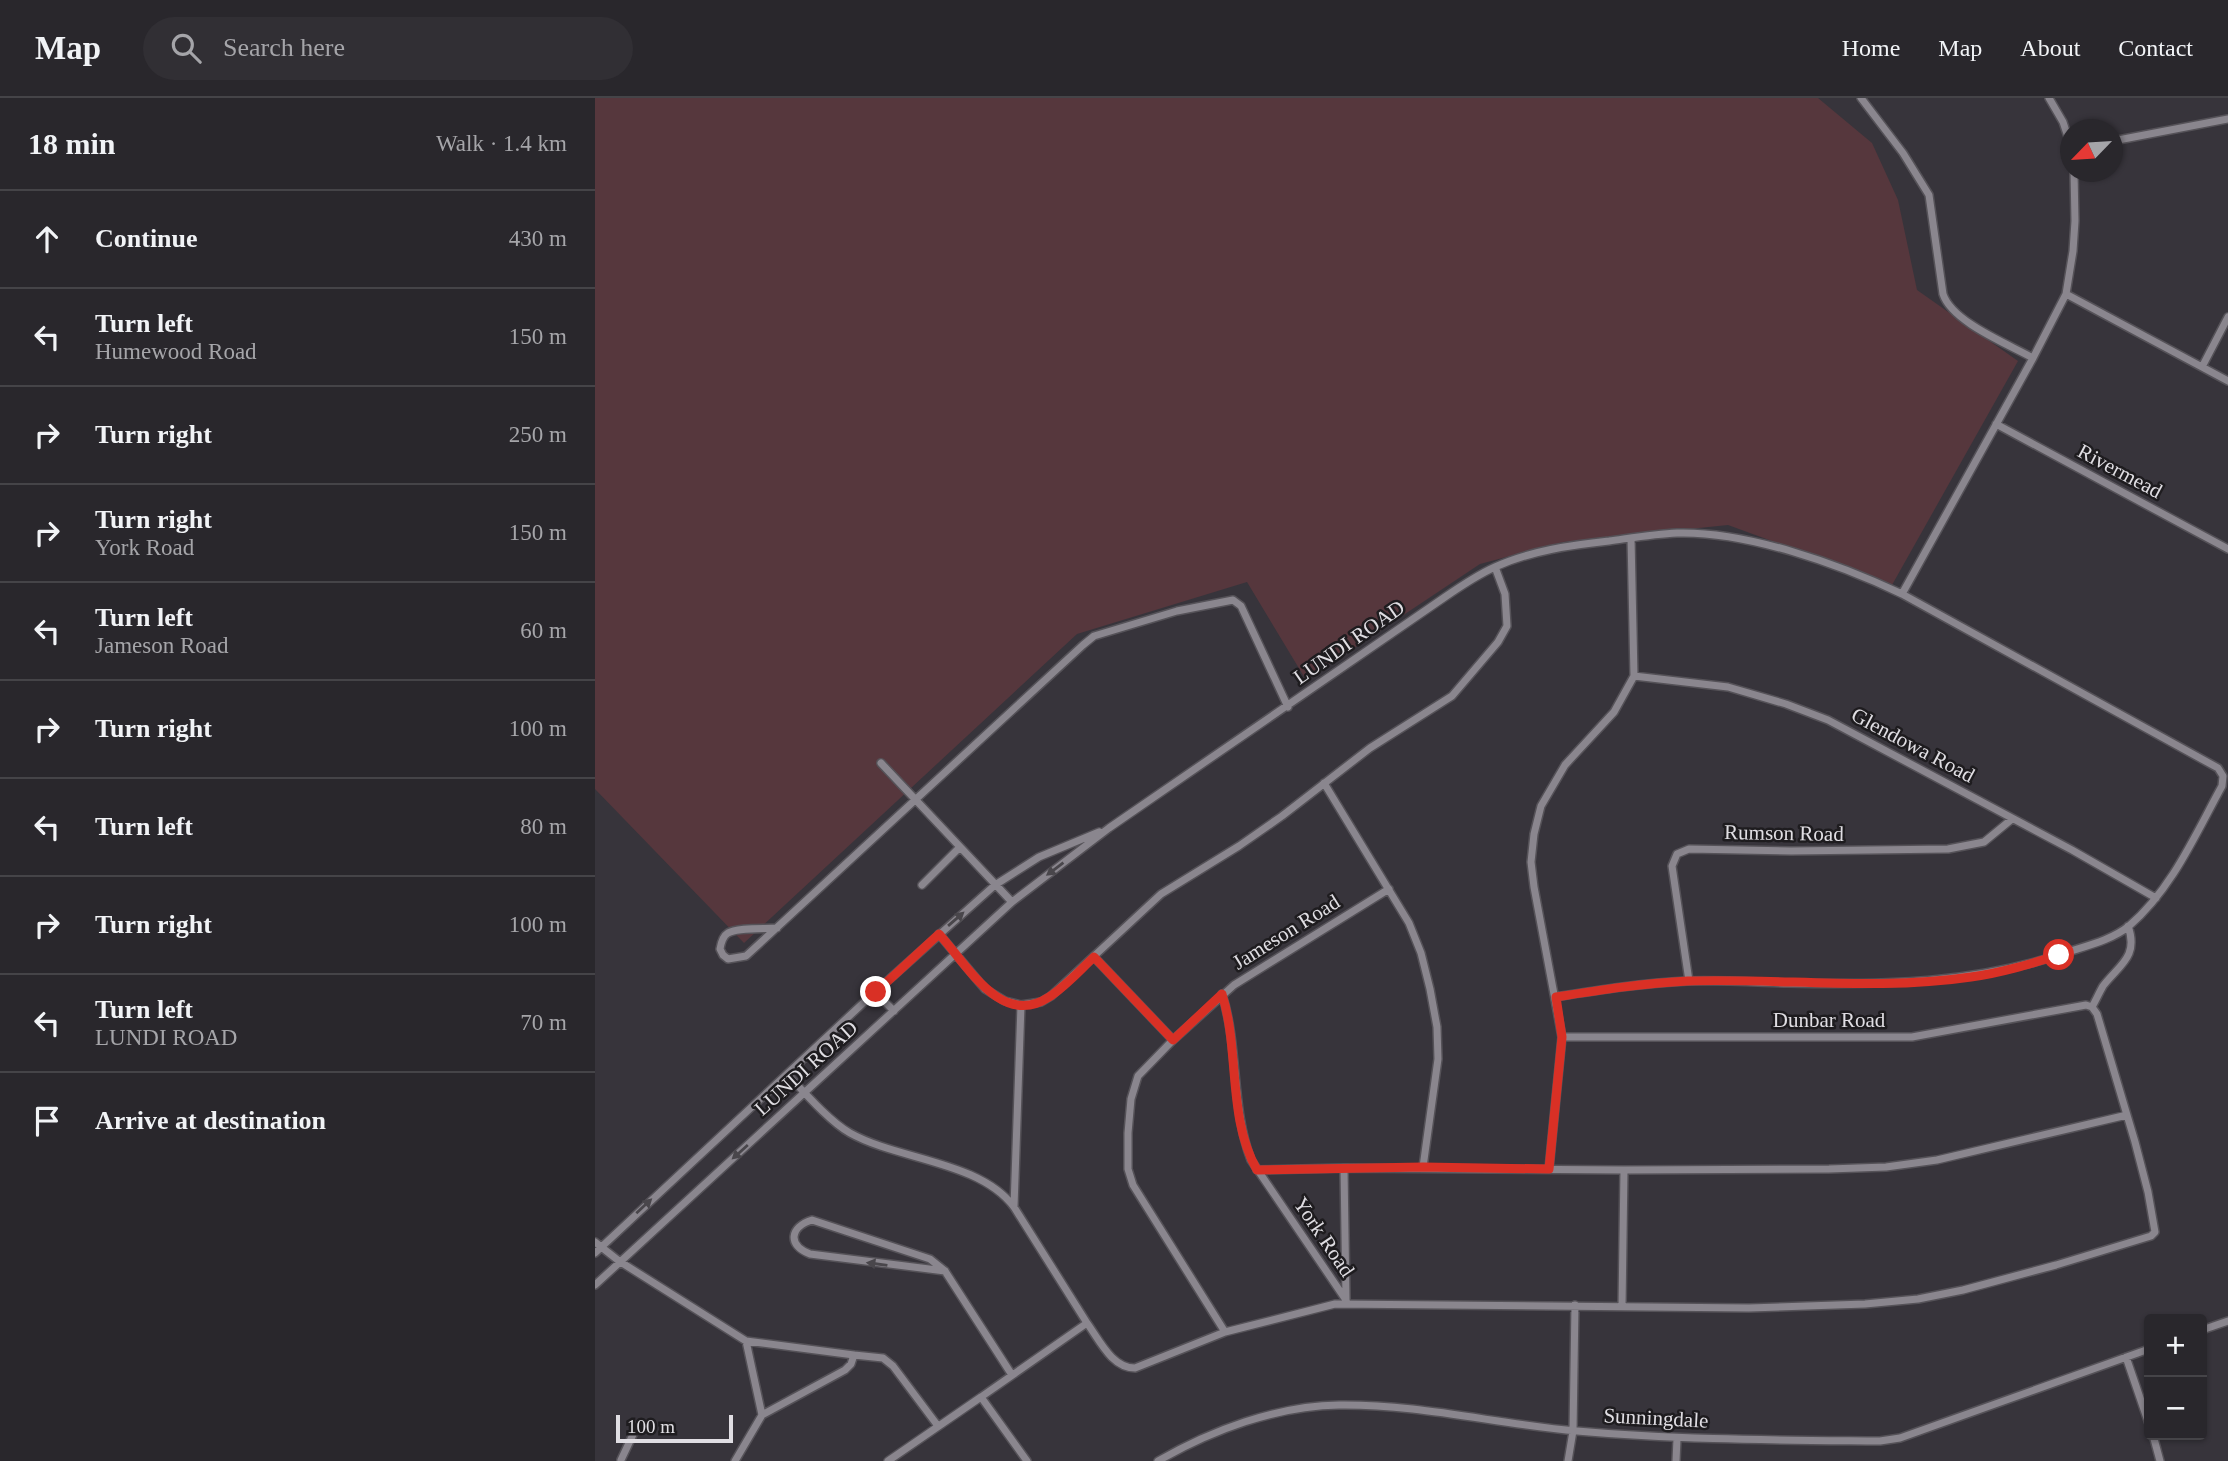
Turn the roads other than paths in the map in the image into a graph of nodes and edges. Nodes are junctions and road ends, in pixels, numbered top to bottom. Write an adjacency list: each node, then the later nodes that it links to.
1 (1861, 98): 9 (street)
2 (2049, 98): 3 (street)
3 (2061, 119)
4 (2228, 119): 5 (street)
5 (2123, 139)
6 (2074, 182): 7 (street)
7 (2066, 294): 9 (street); 10 (street)
8 (2228, 317): 10 (street)
9 (2033, 358): 12 (street)
10 (2201, 368): 11 (street)
11 (2228, 381)
12 (1996, 424): 14 (street, Rivermead); 16 (street)
13 (1631, 538): 15 (street, LUNDI ROAD); 16 (street, LUNDI ROAD); 17 (street)
14 (2228, 549)
15 (1495, 567): 18 (street, LUNDI ROAD); 20 (street)
16 (1902, 594): 28 (street, LUNDI ROAD)
17 (1634, 676): 22 (street, Glendowa Road); 38 (street)
18 (1287, 706): 21 (street); 23 (street, LUNDI ROAD)
19 (881, 763): 21 (street)
20 (1324, 783): 27 (street); 34 (street)
21 (916, 800): 24 (street); 31 (street)
22 (2012, 819): 28 (street, Glendowa Road); 35 (street, Rumson Road)
23 (1109, 828): 26 (street, LUNDI ROAD); 29 (street, LUNDI ROAD, one-way to 29)
24 (960, 847): 25 (street); 26 (street)
25 (922, 884)
26 (995, 885): 29 (street); 32 (street, LUNDI ROAD, one-way to 26)
27 (1389, 889): 37 (street, Jameson Road); 47 (street)
28 (2156, 898): 30 (street, LUNDI ROAD)
29 (1012, 902): 33 (street, LUNDI ROAD)
30 (2128, 926): 35 (street, LUNDI ROAD); 40 (street)
31 (777, 928): 31 (street)
32 (939, 934): 33 (street); 36 (street, LUNDI ROAD)
33 (957, 953): 39 (street); 41 (street, LUNDI ROAD)
34 (1094, 957): 39 (street); 43 (street)
35 (1689, 981): 38 (street, LUNDI ROAD)
36 (876, 992): 41 (street); 44 (street, LUNDI ROAD)
37 (1222, 994): 43 (street, Jameson Road); 50 (street, York Road)
38 (1556, 997): 42 (street)
39 (1021, 1005): 52 (street)
40 (2092, 1007): 42 (street, Dunbar Road); 46 (street)
41 (894, 1011): 45 (street, LUNDI ROAD)
42 (1562, 1037): 49 (street)
43 (1173, 1040): 64 (street, Jameson Road)
44 (787, 1074): 45 (street); 53 (street, LUNDI ROAD, one-way to 44)
45 (805, 1093): 52 (street); 55 (street, LUNDI ROAD, one-way to 55)
46 (2127, 1115): 51 (street); 60 (street)
47 (1423, 1167): 48 (street); 49 (street)
48 (1344, 1168): 50 (street); 58 (street)
49 (1549, 1169): 51 (street)
50 (1257, 1170): 58 (street, York Road)
51 (1624, 1170): 60 (street)
52 (1014, 1208): 62 (street)
53 (598, 1244): 54 (street, LUNDI ROAD); 55 (street)
54 (595, 1253)
55 (619, 1261): 57 (street, LUNDI ROAD); 65 (street)
56 (944, 1271): 56 (street, one-way to 56); 69 (street)
57 (595, 1285)
58 (1345, 1301): 59 (street); 64 (street)
59 (1575, 1305): 60 (street); 75 (street)
60 (1622, 1306)
61 (2228, 1321): 63 (street)
62 (1087, 1323): 64 (street); 69 (street)
63 (2207, 1328)
64 (1225, 1332)
65 (746, 1341): 67 (street); 72 (street)
66 (2144, 1351): 68 (street, Sunningdale)
67 (854, 1355): 72 (street); 74 (street)
68 (2126, 1357): 71 (street); 76 (street, Sunningdale)
69 (1012, 1375): 70 (street)
70 (981, 1397): 74 (street); 81 (street)
71 (2144, 1409)
72 (762, 1415): 79 (street)
73 (637, 1426): 78 (street)
74 (938, 1426): 80 (street)
75 (1573, 1431): 76 (street, Sunningdale); 82 (street, Sunningdale); 83 (street)
76 (1677, 1439): 84 (street)
77 (2154, 1440): 85 (street)
78 (622, 1461)
79 (735, 1461)
80 (888, 1461)
81 (1027, 1461)
82 (1158, 1461)
83 (1568, 1461)
84 (1676, 1461)
85 (2160, 1461)

